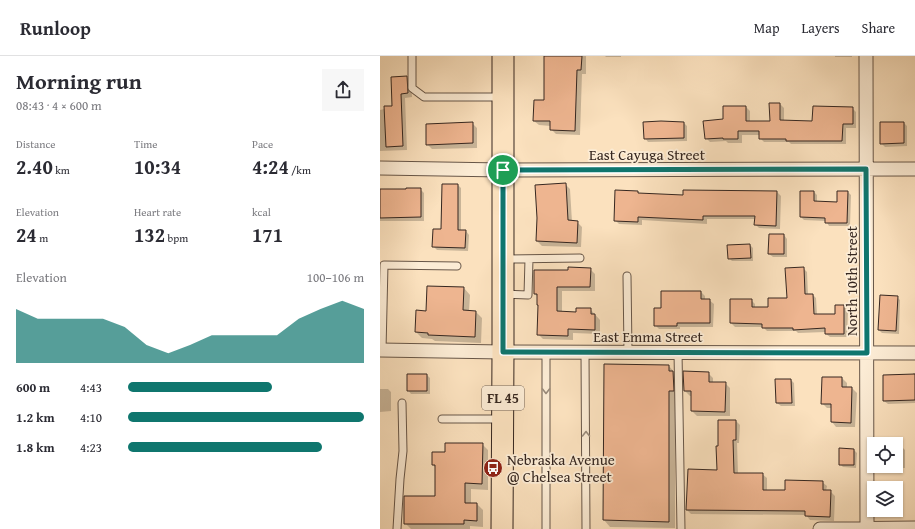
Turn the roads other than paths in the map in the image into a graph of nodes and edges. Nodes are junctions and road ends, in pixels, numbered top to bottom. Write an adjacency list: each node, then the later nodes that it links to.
1 (412, 56): 4 (lane)
2 (503, 56): 4 (main road, FL 45)
3 (866, 56): 6 (street, North 10th Street)
4 (503, 97): 8 (main road, FL 45)
5 (380, 168): 8 (street, East Cayuga Street)
6 (866, 169): 7 (street, East Cayuga Street); 8 (street, East Cayuga Street); 21 (street, North 10th Street)
7 (915, 169)
8 (503, 170): 10 (main road, FL 45)
9 (580, 258): 11 (lane)
10 (503, 259): 11 (lane); 14 (main road, FL 45)
11 (529, 259): 14 (lane)
12 (456, 266): 15 (lane)
13 (627, 276): 19 (lane)
14 (503, 294): 16 (main road, FL 45)
15 (381, 350): 16 (street, East Emma Street)
16 (503, 352): 17 (street, East Emma Street); 25 (main road, FL 45)
17 (546, 352): 18 (street, East Emma Street); 30 (lane, one-way to 30)
18 (585, 352): 19 (street, East Emma Street); 31 (lane, one-way to 18)
19 (628, 352): 20 (street, East Emma Street)
20 (678, 352): 21 (street, East Emma Street); 32 (lane)
21 (867, 353): 22 (street, East Emma Street); 26 (street, North 10th Street)
22 (915, 353)
23 (402, 403): 28 (lane)
24 (442, 419): 25 (lane)
25 (503, 419): 29 (main road, FL 45)
26 (867, 528): 27 (street); 33 (street)
27 (915, 528)
28 (397, 529)
29 (502, 529)
30 (546, 529)
31 (586, 529)
32 (681, 529)
33 (820, 529)

